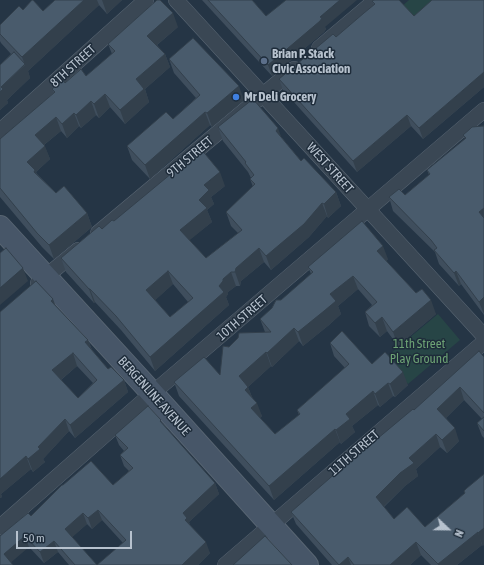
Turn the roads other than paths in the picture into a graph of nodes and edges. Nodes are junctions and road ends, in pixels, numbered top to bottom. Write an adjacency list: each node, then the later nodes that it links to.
1 (146, 0): 6 (street, 8TH STREET)
2 (176, 0): 4 (street, WEST STREET)
3 (382, 0): 4 (street, 9TH STREET)
4 (264, 95): 7 (street, WEST STREET); 9 (street, 9TH STREET)
5 (484, 110): 7 (street, 10TH STREET)
6 (0, 131)
7 (368, 210): 11 (street, WEST STREET); 13 (street, 10TH STREET)
8 (0, 227): 9 (street, BERGENLINE AVENUE)
9 (46, 277): 10 (street, 9TH STREET); 13 (street, BERGENLINE AVENUE)
10 (29, 291)
11 (484, 336)
12 (484, 342): 14 (street, 11TH STREET)
13 (152, 394): 14 (street, BERGENLINE AVENUE); 15 (street, 10TH STREET)
14 (271, 525): 16 (street, 11TH STREET); 17 (street, BERGENLINE AVENUE)
15 (0, 527)
16 (225, 565)
17 (307, 565)

